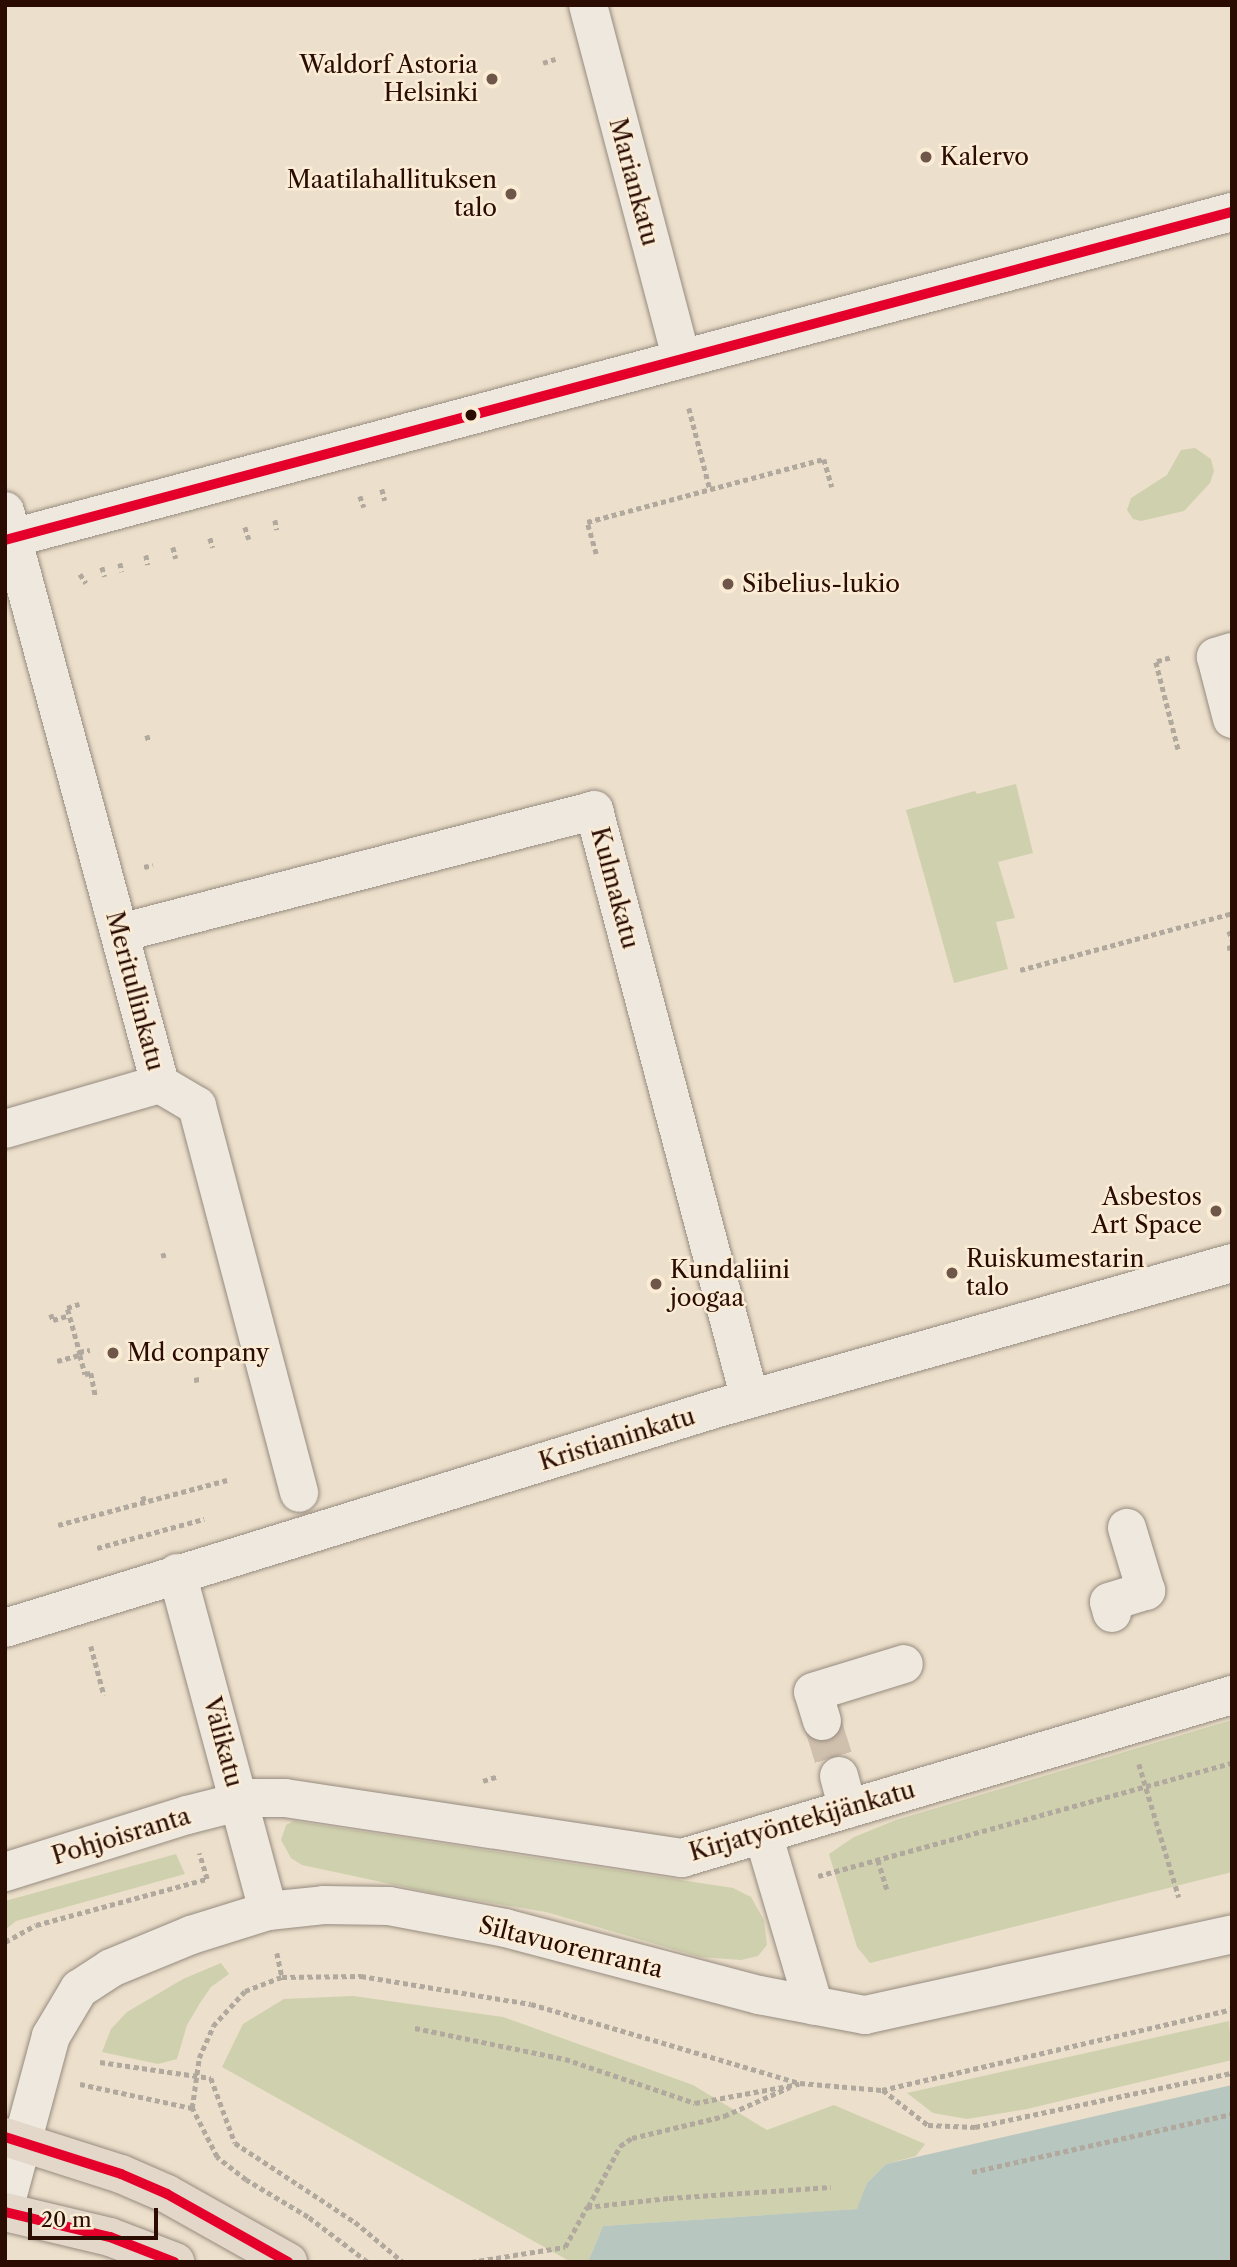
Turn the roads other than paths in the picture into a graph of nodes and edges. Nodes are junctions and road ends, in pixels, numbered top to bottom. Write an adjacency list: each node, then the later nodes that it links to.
1 (588, 5): 3 (street, Mariankatu)
2 (1232, 212): 3 (street)
3 (681, 358): 4 (street)
4 (7, 530): 7 (street, Meritullinkatu)
5 (1232, 652): 6 (street)
6 (1232, 719)
7 (120, 933): 8 (street, Meritullinkatu); 11 (street, Kulmakatu)
8 (160, 1084): 9 (street); 12 (street, Meritullinkatu)
9 (5, 1129)
10 (1232, 1263): 11 (street, Kristianinkatu)
11 (750, 1399): 14 (street, Kristianinkatu)
12 (299, 1493)
13 (1127, 1528): 15 (street)
14 (177, 1573): 16 (street, Kristianinkatu); 20 (street, Välikatu)
15 (1112, 1612)
16 (5, 1628)
17 (904, 1664): 19 (street)
18 (1232, 1695): 21 (street, Kirjatyöntekijänkatu)
19 (822, 1721)
20 (238, 1801): 21 (street, Kirjatyöntekijänkatu); 22 (street, Pohjoisranta); 23 (street, Välikatu)
21 (764, 1834): 25 (street)
22 (5, 1872)
23 (268, 1911): 25 (street, Siltavuorenranta); 26 (street, Siltavuorenranta)
24 (1232, 1934): 25 (street, Siltavuorenranta)
25 (814, 2006)
26 (14, 2139): 27 (street, Siltavuorenranta); 30 (main road)
27 (5, 2206)
28 (5, 2212): 29 (main road)
29 (174, 2262)
30 (288, 2262)

